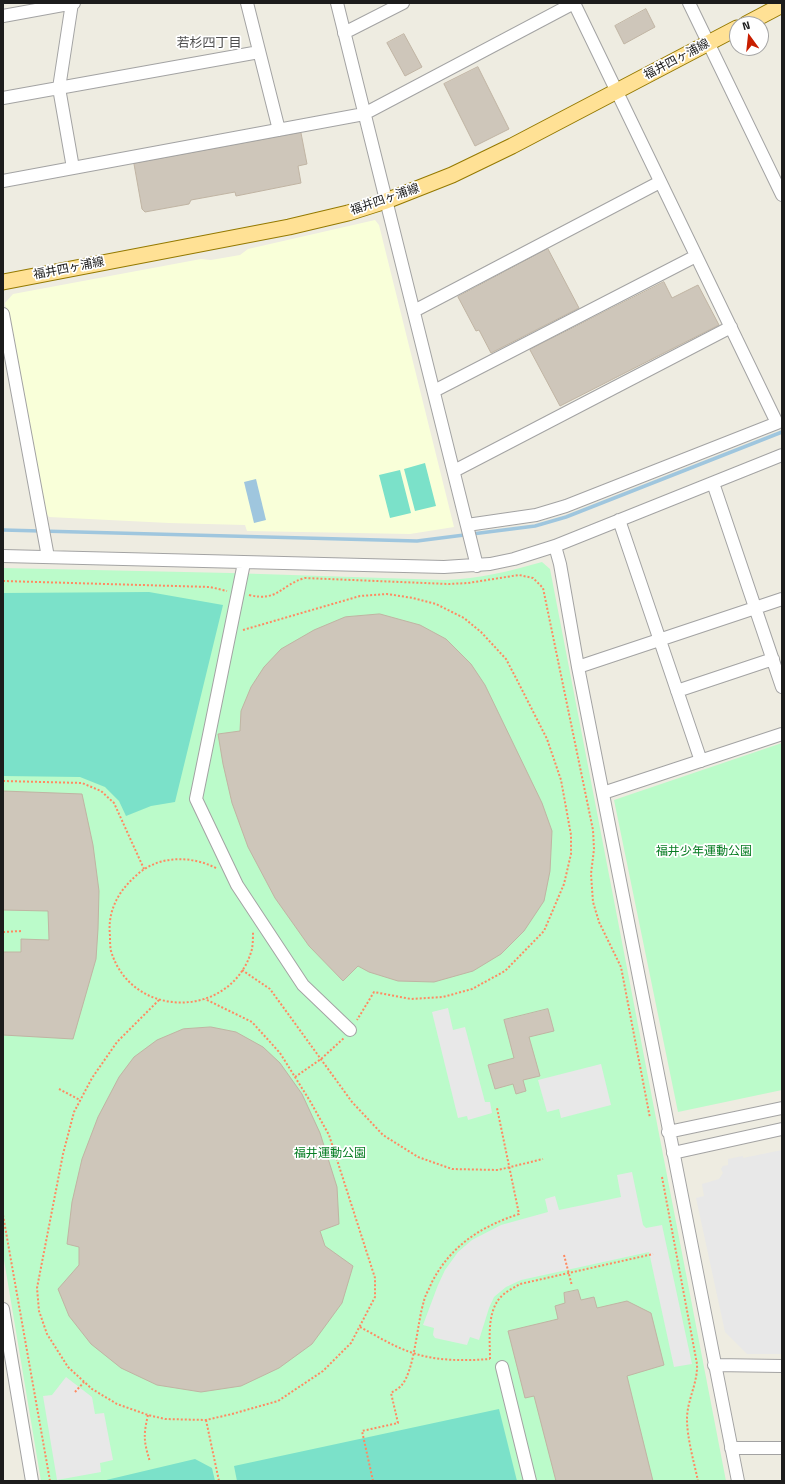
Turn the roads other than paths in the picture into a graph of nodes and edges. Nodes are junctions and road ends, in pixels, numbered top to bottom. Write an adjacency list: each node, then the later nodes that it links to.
1 (73, 3): 8 (street); 14 (street)
2 (247, 3): 13 (street)
3 (336, 3): 11 (street)
4 (402, 3): 11 (street)
5 (574, 3): 15 (street); 17 (street)
6 (689, 3): 12 (street)
7 (782, 5): 9 (main road)
8 (3, 16)
9 (761, 16)
10 (729, 32): 12 (main road, 福井四ヶ浦線)
11 (344, 33): 17 (street)
12 (708, 43): 15 (main road, 福井四ヶ浦線); 22 (street)
13 (259, 52): 14 (street); 18 (street)
14 (59, 88): 16 (street); 19 (street)
15 (617, 92): 21 (street); 23 (main road, 福井四ヶ浦線)
16 (3, 98)
17 (364, 114): 18 (street); 23 (street)
18 (279, 130): 19 (street)
19 (73, 168): 20 (street)
20 (3, 181)
21 (660, 182): 24 (street); 26 (street)
22 (782, 195)
23 (386, 201): 25 (main road, 福井四ヶ浦線); 26 (street)
24 (696, 256): 28 (street); 29 (street)
25 (3, 282)
26 (414, 310): 29 (street)
27 (3, 314): 37 (street)
28 (731, 328): 31 (street); 34 (street)
29 (434, 391): 31 (street)
30 (782, 455): 32 (street)
31 (454, 471): 34 (street)
32 (713, 483): 33 (street); 41 (street)
33 (619, 520): 35 (street); 42 (street)
34 (467, 526): 39 (street)
35 (555, 546): 39 (street); 44 (street)
36 (3, 556): 37 (street)
37 (48, 557): 38 (street)
38 (244, 563): 39 (street); 50 (street)
39 (477, 566)
40 (782, 599): 41 (street)
41 (756, 608): 42 (street); 43 (street)
42 (660, 640): 44 (street); 46 (street)
43 (773, 659): 45 (street); 46 (street)
44 (578, 667): 49 (street)
45 (782, 687)
46 (677, 691): 48 (street)
47 (782, 734): 48 (street)
48 (702, 761): 49 (street)
49 (603, 793): 53 (street)
50 (350, 1030)
51 (782, 1108): 53 (street)
52 (782, 1129): 54 (street)
53 (668, 1132): 54 (street)
54 (673, 1153): 56 (street)
55 (3, 1309): 61 (street)
56 (714, 1365): 57 (street); 59 (street)
57 (782, 1366)
58 (502, 1367): 62 (street)
59 (731, 1448): 60 (street); 63 (street)
60 (782, 1448)
61 (32, 1481)
62 (530, 1481)
63 (738, 1481)

